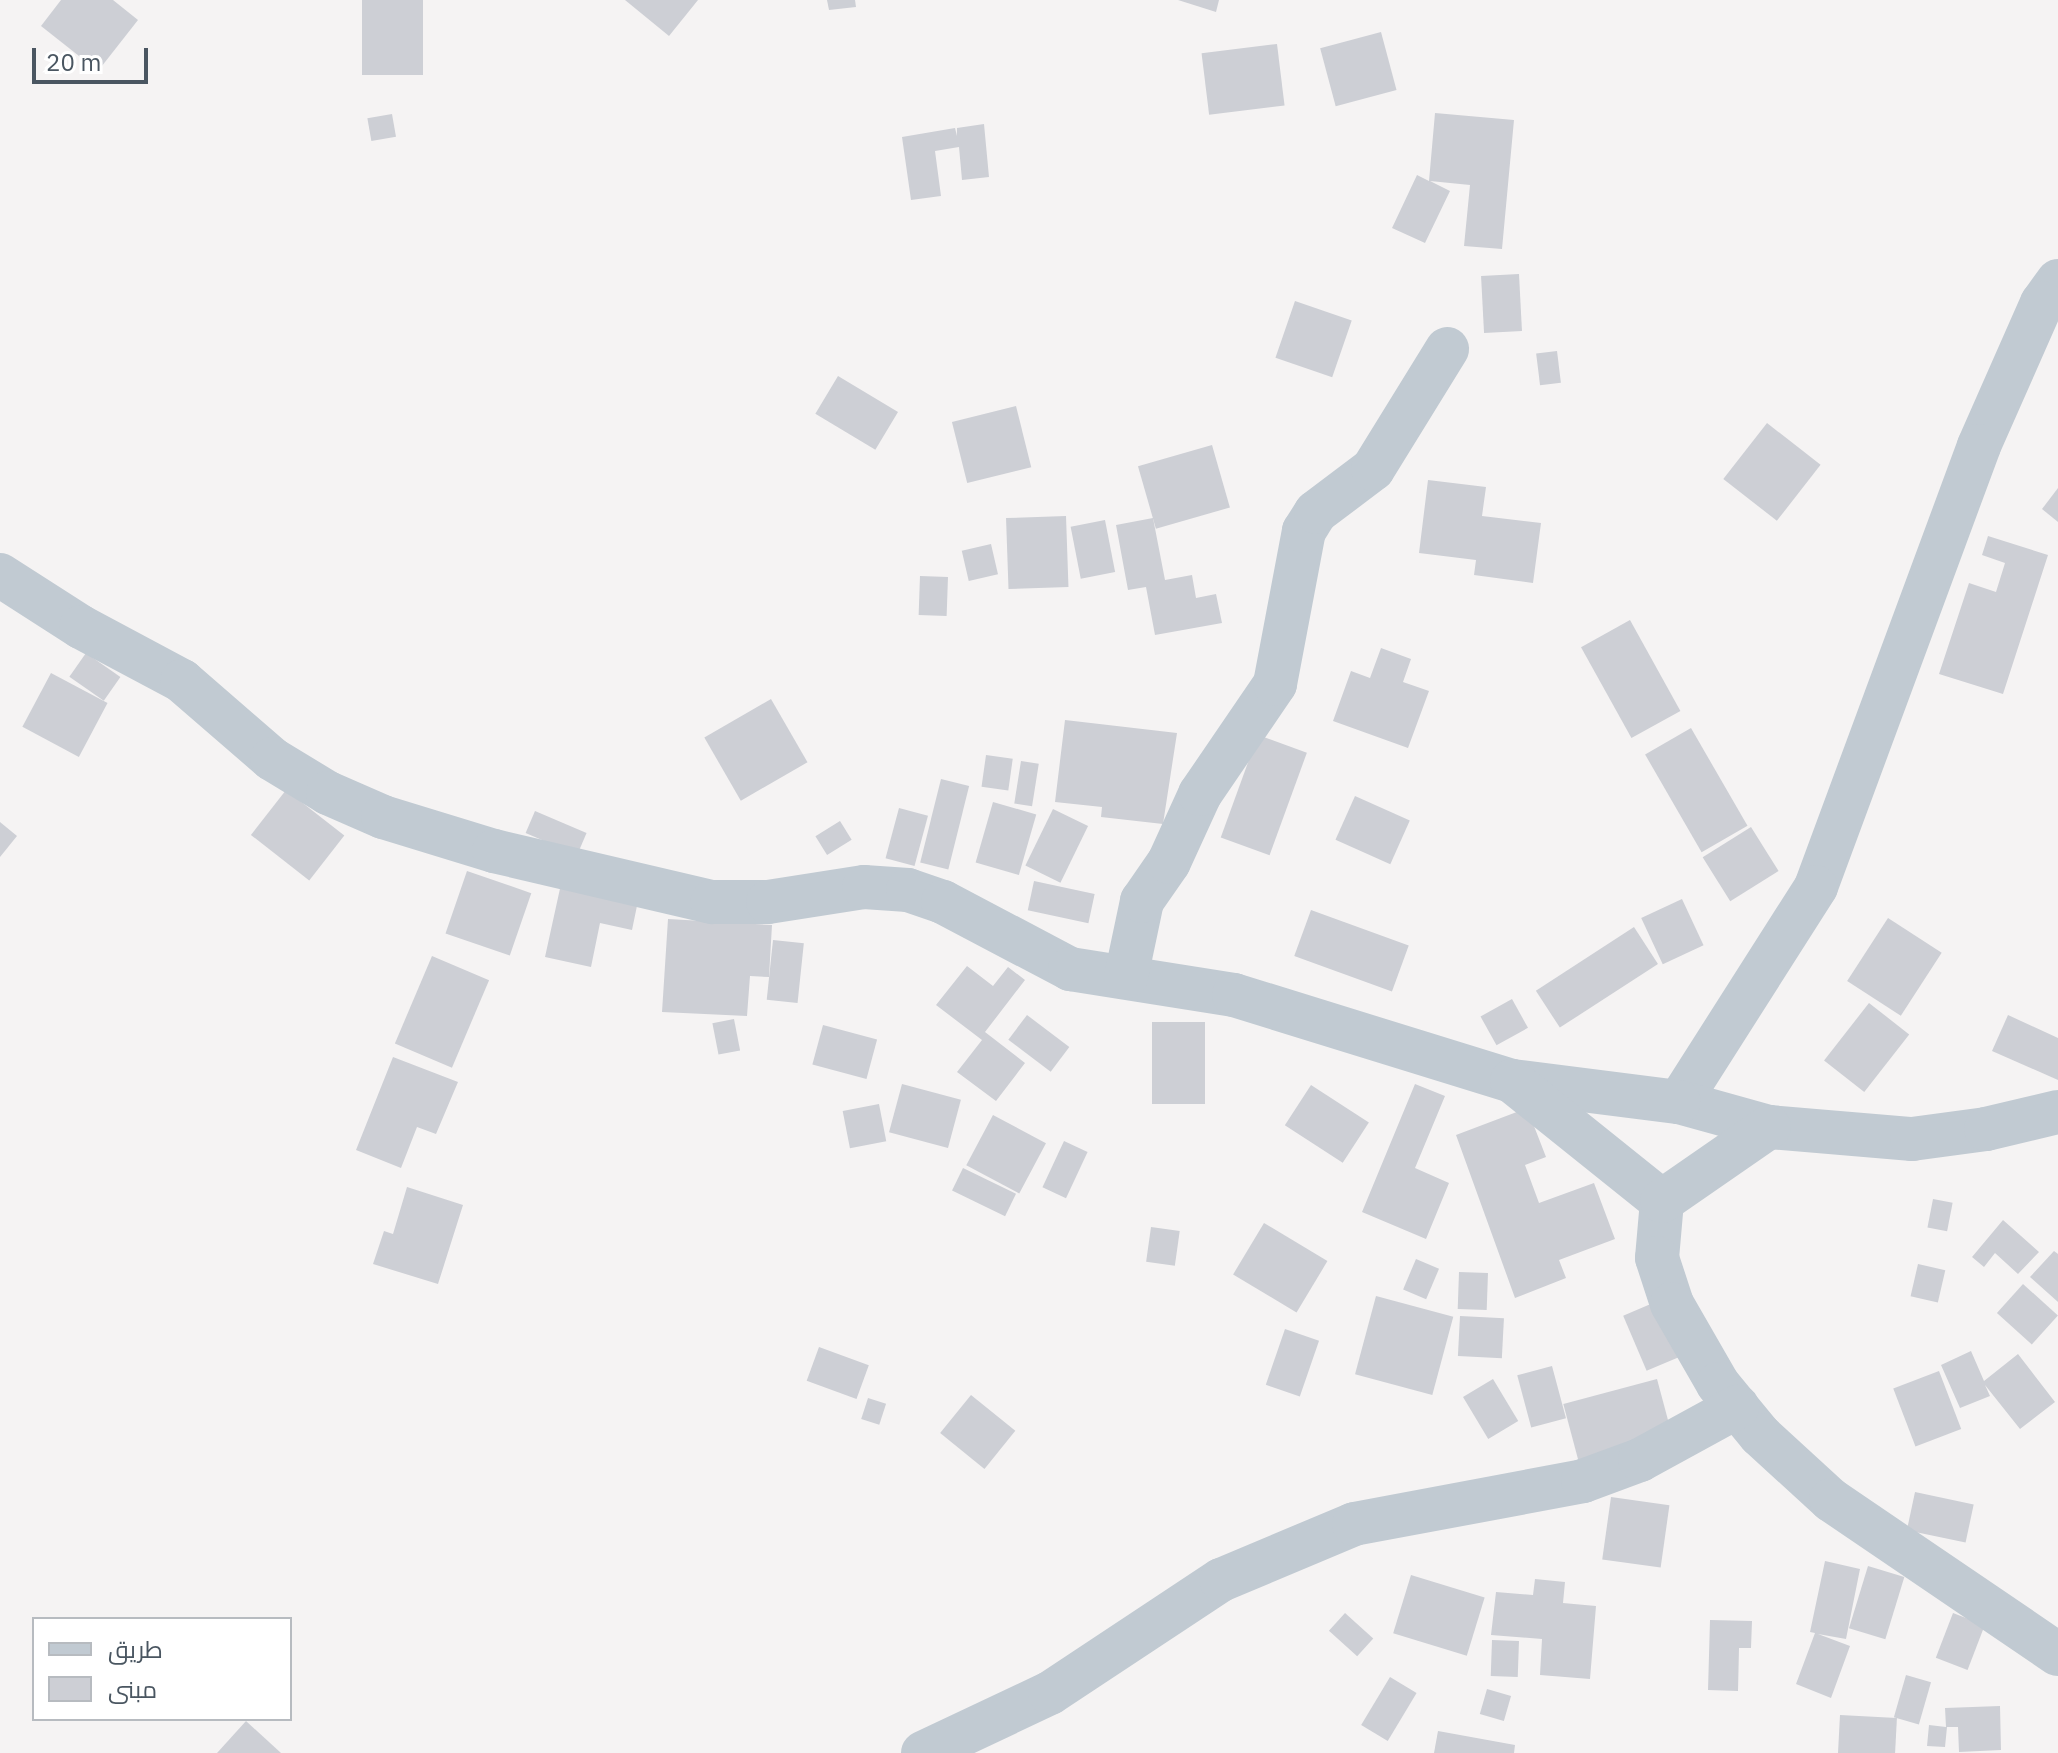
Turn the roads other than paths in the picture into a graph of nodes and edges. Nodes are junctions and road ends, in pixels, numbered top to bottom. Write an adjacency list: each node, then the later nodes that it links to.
1 (2058, 281): 6 (street)
2 (1447, 349): 4 (street)
3 (0, 575): 4 (street)
4 (1126, 977): 5 (street)
5 (1512, 1081): 6 (street); 9 (street)
6 (1679, 1102): 8 (street)
7 (2058, 1112): 8 (street)
8 (1769, 1127): 9 (street)
9 (1662, 1201): 10 (street)
10 (1737, 1407): 11 (street); 12 (street)
11 (2058, 1654)
12 (923, 1753)

